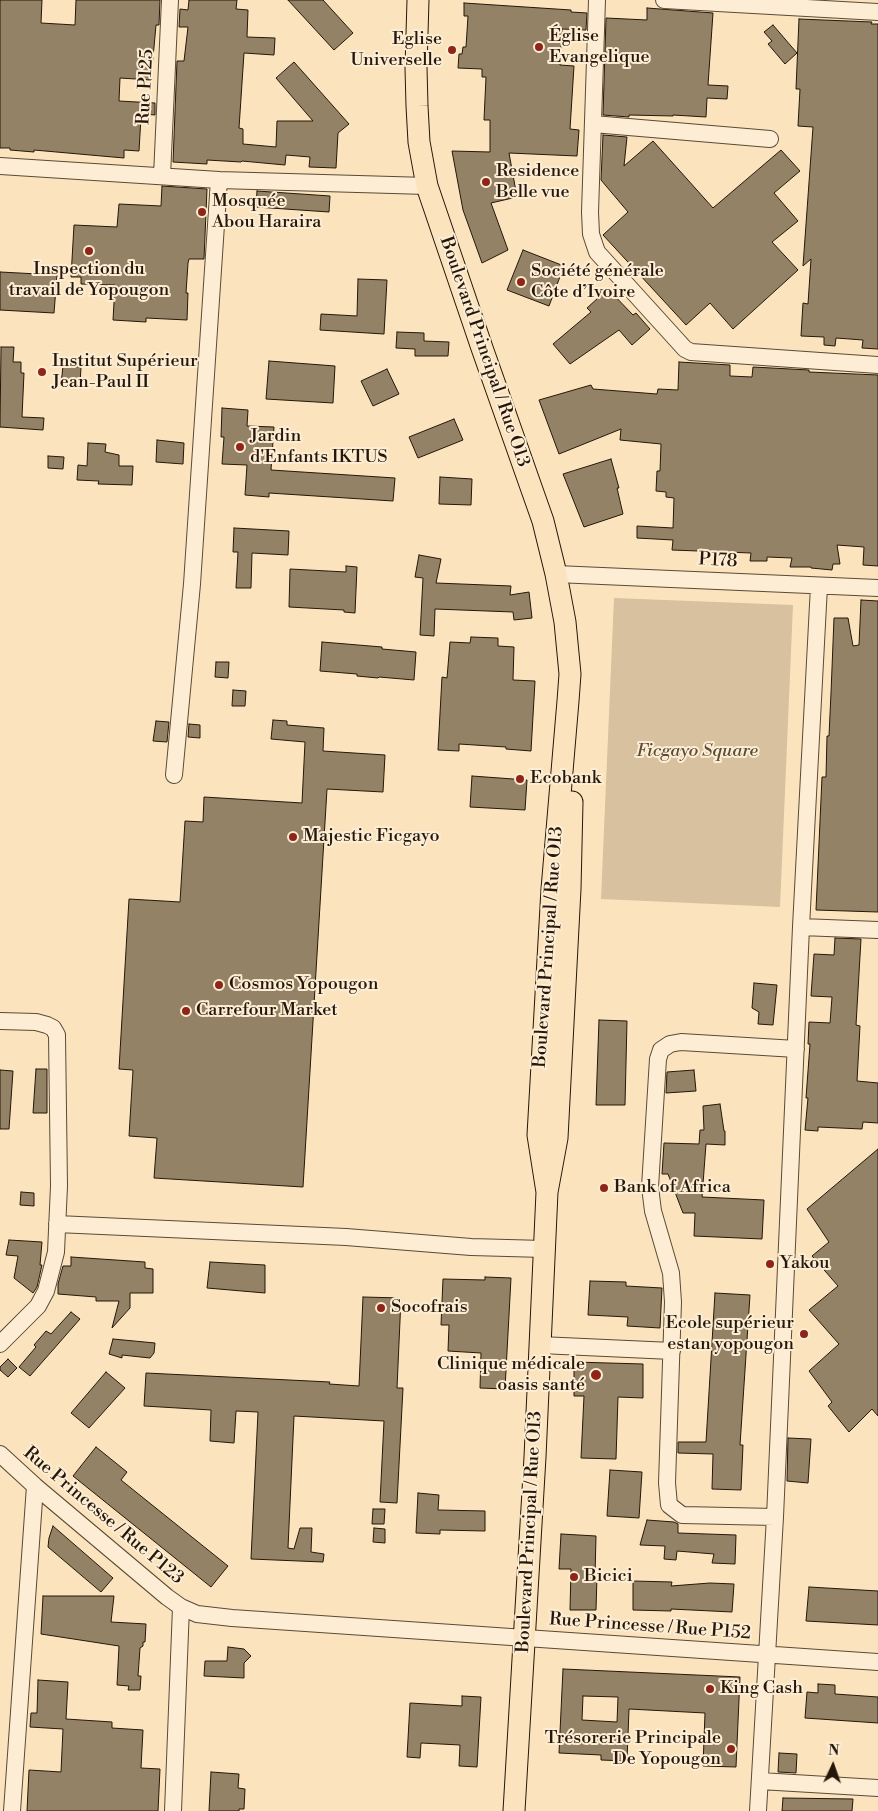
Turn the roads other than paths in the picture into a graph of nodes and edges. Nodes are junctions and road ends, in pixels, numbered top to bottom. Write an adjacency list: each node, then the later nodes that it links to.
1 (170, 0): 9 (street, Rue P125)
2 (418, 0): 11 (main road, Boulevard Principal / Rue O13)
3 (597, 0): 6 (street)
4 (664, 0): 5 (street)
5 (878, 12)
6 (593, 124): 7 (street); 12 (street)
7 (770, 139)
8 (0, 166): 9 (street)
9 (162, 176): 10 (street)
10 (219, 180): 11 (street); 16 (street)
11 (427, 186): 13 (main road, Boulevard Principal / Rue O13)
12 (878, 365)
13 (556, 574): 14 (street, P178); 22 (main road, Boulevard Principal / Rue O13)
14 (819, 586): 15 (street, P178); 17 (street)
15 (878, 588)
16 (174, 775)
17 (801, 927): 18 (street); 20 (street)
18 (878, 930)
19 (0, 1021): 21 (street)
20 (796, 1048): 25 (street); 29 (street)
21 (58, 1224): 22 (street); 23 (street)
22 (544, 1249): 24 (main road, Boulevard Principal / Rue O13)
23 (0, 1344)
24 (540, 1345): 25 (street); 31 (main road, Boulevard Principal / Rue O13)
25 (672, 1351): 29 (street)
26 (0, 1454): 27 (street, Rue Princesse / Rue P123)
27 (7, 1466): 28 (street, Rue Princesse / Rue P123)
28 (35, 1486): 30 (street, Rue Princesse / Rue P123); 36 (street)
29 (775, 1517): 32 (street)
30 (181, 1607): 31 (street, Rue Princesse / Rue P152); 37 (street)
31 (524, 1637): 32 (street, Rue Princesse / Rue P152); 38 (main road, Boulevard Principal / Rue O13)
32 (766, 1656): 33 (street, Rue Princesse / Rue P152); 34 (street)
33 (878, 1662)
34 (760, 1782): 35 (street); 39 (street)
35 (878, 1788)
36 (12, 1811)
37 (173, 1811)
38 (514, 1811)
39 (758, 1811)

